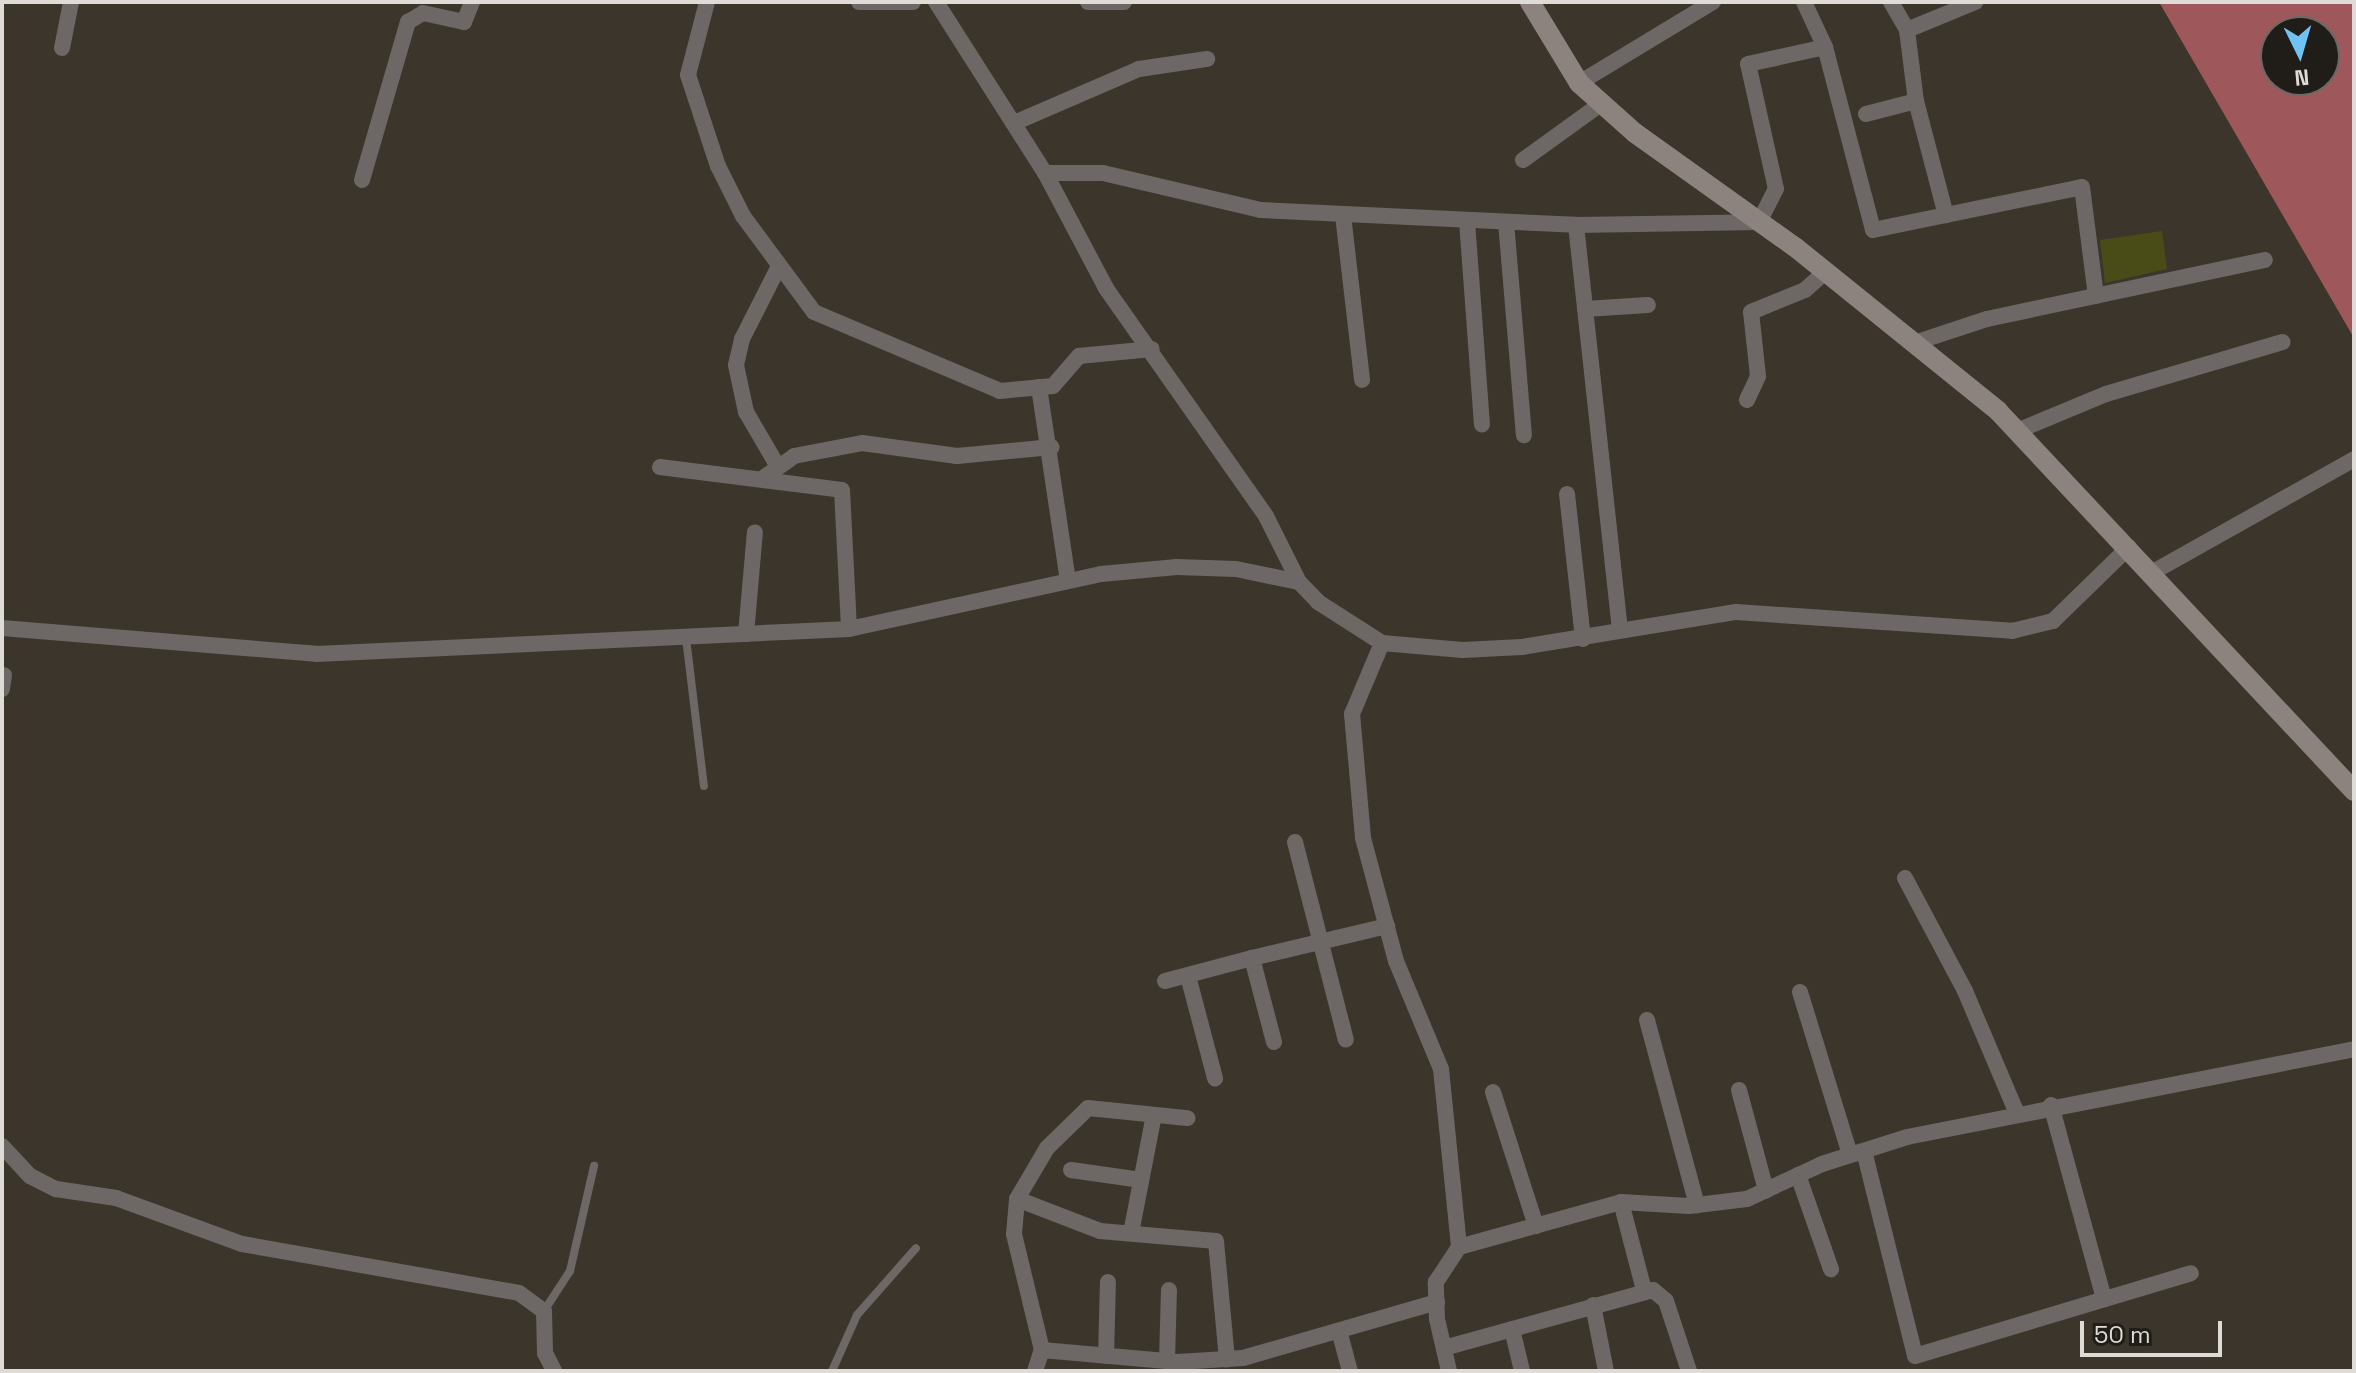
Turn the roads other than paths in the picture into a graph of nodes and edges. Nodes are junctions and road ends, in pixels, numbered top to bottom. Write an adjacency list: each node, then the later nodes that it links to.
1 (71, 2): 16 (street)
2 (472, 2): 25 (street)
3 (707, 2): 33 (street)
4 (859, 2): 5 (street)
5 (913, 2)
6 (936, 2): 22 (street)
7 (1088, 2): 8 (street)
8 (1124, 2)
9 (1530, 2): 18 (street)
10 (1713, 2): 18 (street)
11 (1804, 2): 15 (street)
12 (1891, 2): 14 (street)
13 (1969, 3): 14 (street)
14 (1907, 30): 19 (street)
15 (1825, 47): 27 (street); 30 (street)
16 (62, 48)
17 (1207, 59): 22 (street)
18 (1579, 83): 20 (street)
19 (1916, 101): 21 (street); 27 (street)
20 (1602, 103): 23 (street); 30 (street)
21 (1866, 114)
22 (1014, 123): 24 (street)
23 (1523, 160)
24 (1045, 173): 26 (street); 40 (street)
25 (362, 180)
26 (1343, 215): 28 (street); 41 (street)
27 (1946, 215): 35 (street)
28 (1467, 221): 29 (street); 44 (street)
29 (1506, 222): 31 (street); 46 (street)
30 (1759, 222): 31 (street); 34 (street)
31 (1576, 225): 37 (street)
32 (2265, 260): 35 (street)
33 (779, 266): 42 (street); 49 (street)
34 (1823, 274): 39 (street); 43 (street)
35 (2096, 296): 39 (street)
36 (1648, 305): 37 (street)
37 (1585, 309): 60 (street)
38 (2283, 342): 45 (street)
39 (1914, 343): 45 (street)
40 (1152, 349): 42 (street); 57 (street)
41 (1362, 380)
42 (1039, 387): 47 (street)
43 (1747, 400)
44 (1482, 424)
45 (2017, 431): 54 (street)
46 (1524, 435)
47 (1052, 447): 49 (street); 56 (street)
48 (2354, 459): 55 (street)
49 (777, 465): 51 (street)
50 (660, 467): 51 (street)
51 (763, 478): 59 (street)
52 (1567, 494): 63 (street)
53 (755, 532): 61 (street)
54 (2129, 547): 55 (street); 60 (street)
55 (2153, 572): 66 (street)
56 (1068, 581): 57 (street); 59 (street)
57 (1299, 582): 64 (street)
58 (2, 628): 62 (street)
59 (849, 629): 61 (street)
60 (1620, 629): 63 (street)
61 (746, 634): 62 (street)
62 (686, 638): 65 (lane)
63 (1583, 639): 64 (street)
64 (1382, 643): 69 (street)
65 (704, 786)
66 (2354, 791)
67 (1295, 842): 70 (street)
68 (1905, 878): 83 (street)
69 (1387, 926): 70 (street); 98 (street)
70 (1320, 942): 71 (street); 76 (street)
71 (1252, 958): 72 (street); 77 (street)
72 (1188, 976): 73 (street); 79 (street)
73 (1165, 981)
74 (1800, 992): 87 (street)
75 (1647, 1020): 95 (street)
76 (1346, 1040)
77 (1274, 1042)
78 (2354, 1049): 82 (street)
79 (1215, 1078)
80 (1739, 1090): 92 (street)
81 (1493, 1092): 96 (street)
82 (2051, 1105): 83 (street); 105 (street)
83 (2016, 1111): 87 (street)
84 (1154, 1115): 85 (street); 91 (street); 93 (street)
85 (1187, 1118)
86 (2, 1146): 108 (street)
87 (1857, 1153): 90 (street); 105 (street)
88 (594, 1166): 108 (lane)
89 (1071, 1170): 91 (street)
90 (1798, 1175): 92 (street); 100 (street)
91 (1141, 1180): 97 (street)
92 (1766, 1190): 95 (street)
93 (1017, 1199): 97 (street); 112 (street)
94 (1621, 1202): 95 (street); 96 (street); 104 (street)
95 (1697, 1205)
96 (1536, 1226): 98 (street)
97 (1131, 1233): 114 (street)
98 (1459, 1247): 106 (street)
99 (916, 1248): 117 (lane)
100 (1831, 1269)
101 (2191, 1273): 105 (street)
102 (1108, 1282): 113 (street)
103 (1169, 1290): 115 (street)
104 (1644, 1290): 107 (street); 123 (street)
105 (2104, 1299)
106 (1437, 1302): 110 (street); 111 (street)
107 (1593, 1305): 109 (street); 122 (street)
108 (544, 1311): 116 (street)
109 (1512, 1329): 111 (street); 121 (street)
110 (1340, 1334): 114 (street); 119 (street)
111 (1444, 1348): 120 (street)
112 (1042, 1350): 113 (street); 118 (street)
113 (1106, 1356): 115 (street)
114 (1227, 1359): 115 (street)
115 (1167, 1361)
116 (554, 1371)
117 (832, 1371)
118 (1035, 1371)
119 (1350, 1371)
120 (1449, 1371)
121 (1522, 1371)
122 (1606, 1371)
123 (1689, 1371)

